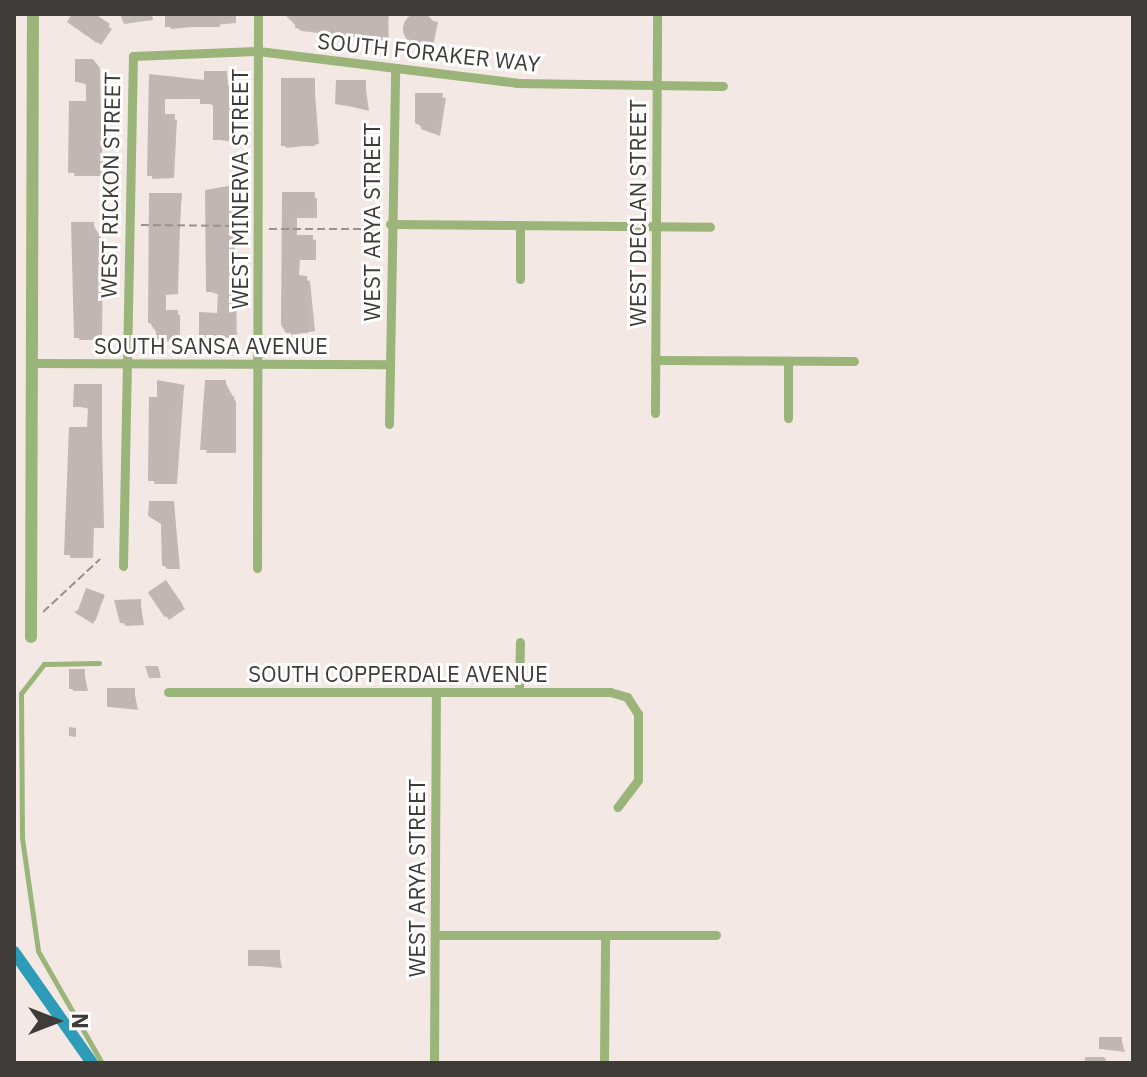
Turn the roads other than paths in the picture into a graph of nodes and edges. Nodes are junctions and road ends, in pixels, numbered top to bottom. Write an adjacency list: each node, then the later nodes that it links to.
1 (33, 14): 17 (street)
2 (258, 14): 4 (street, WEST MINERVA STREET)
3 (657, 14): 7 (street, WEST DECLAN STREET)
4 (258, 51): 5 (street, SOUTH FORAKER WAY); 6 (street, SOUTH FORAKER WAY); 19 (street, WEST MINERVA STREET)
5 (133, 56): 18 (street, WEST RICKON STREET)
6 (395, 68): 7 (street, SOUTH FORAKER WAY); 9 (street, WEST ARYA STREET)
7 (656, 85): 8 (street, SOUTH FORAKER WAY); 11 (street, WEST DECLAN STREET)
8 (723, 86)
9 (390, 224): 10 (street); 20 (street, WEST ARYA STREET)
10 (520, 225): 11 (street); 13 (street)
11 (656, 226): 12 (street); 14 (street, WEST DECLAN STREET)
12 (710, 227)
13 (520, 279)
14 (655, 360): 15 (street); 21 (street, WEST DECLAN STREET)
15 (788, 361): 16 (street); 22 (street)
16 (854, 361)
17 (32, 363): 18 (street, SOUTH SANSA AVENUE); 26 (street)
18 (125, 364): 19 (street, SOUTH SANSA AVENUE); 24 (street, WEST RICKON STREET)
19 (257, 364): 20 (street, SOUTH SANSA AVENUE); 25 (street, WEST MINERVA STREET)
20 (389, 364): 23 (street, WEST ARYA STREET)
21 (655, 413)
22 (788, 418)
23 (389, 424)
24 (123, 566)
25 (257, 568)
26 (31, 637)
27 (520, 642): 31 (street)
28 (99, 663): 36 (lane)
29 (168, 692): 30 (street, SOUTH COPPERDALE AVENUE)
30 (436, 692): 31 (street, SOUTH COPPERDALE AVENUE); 33 (street, WEST ARYA STREET)
31 (519, 692): 32 (street, SOUTH COPPERDALE AVENUE)
32 (618, 807)
33 (435, 935): 35 (street); 37 (street, WEST ARYA STREET)
34 (716, 935): 35 (street)
35 (605, 937): 38 (street)
36 (102, 1063)
37 (434, 1063)
38 (604, 1063)

